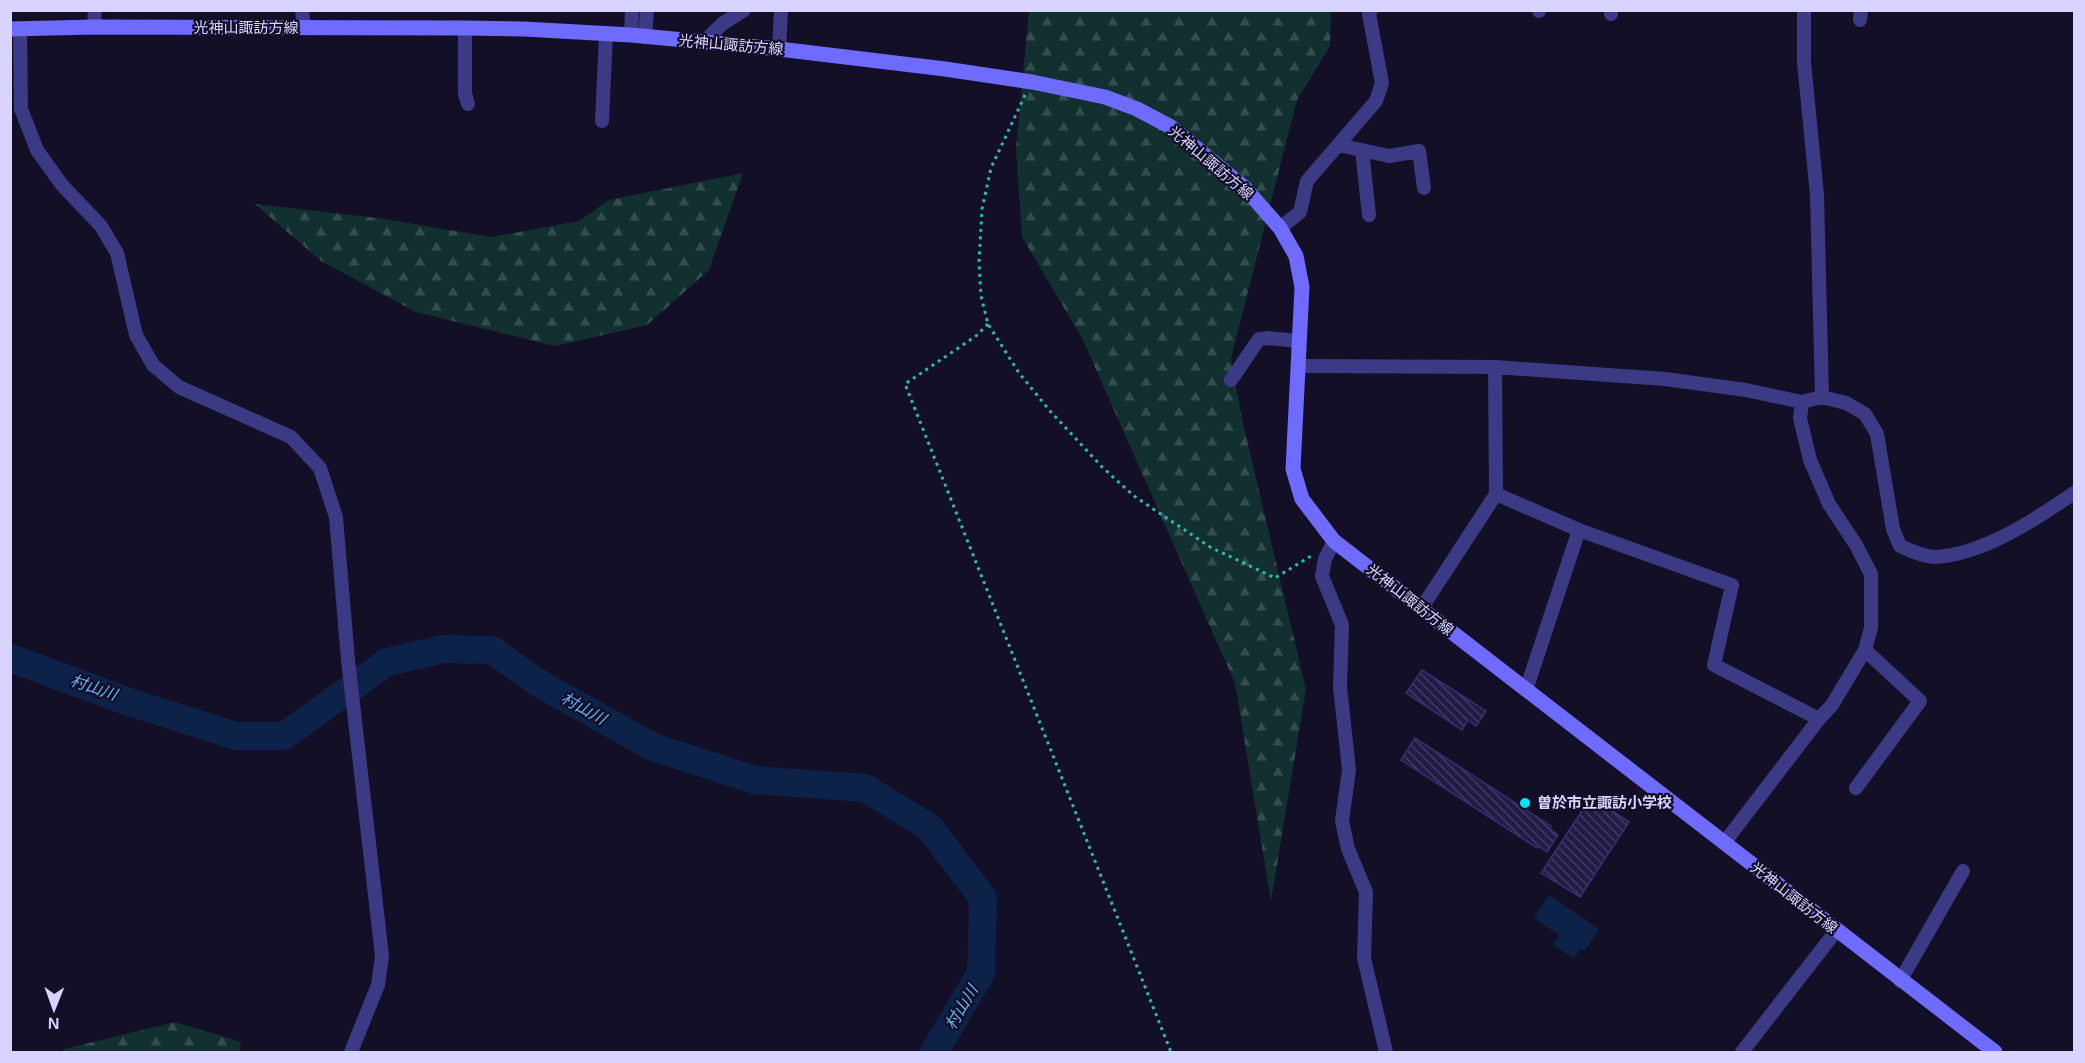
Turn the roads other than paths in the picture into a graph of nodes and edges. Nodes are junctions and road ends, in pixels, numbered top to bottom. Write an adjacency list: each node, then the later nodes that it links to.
1 (95, 10): 9 (street)
2 (302, 10): 10 (street)
3 (632, 10): 14 (street)
4 (647, 10): 14 (street)
5 (744, 10): 15 (street)
6 (781, 10): 16 (street)
7 (1371, 10): 19 (street)
8 (1804, 10): 28 (street)
9 (94, 27): 10 (main road, 光神山諏訪方線); 12 (main road, 光神山諏訪方線)
10 (303, 28): 11 (main road, 光神山諏訪方線)
11 (465, 28): 13 (main road, 光神山諏訪方線); 17 (street)
12 (15, 29): 43 (street)
13 (606, 34): 14 (main road, 光神山諏訪方線); 18 (street)
14 (638, 36): 15 (main road, 光神山諏訪方線)
15 (704, 42): 16 (main road, 光神山諏訪方線)
16 (779, 49): 23 (main road, 光神山諏訪方線)
17 (468, 104)
18 (602, 121)
19 (1338, 145): 20 (street); 23 (street)
20 (1362, 150): 21 (street); 22 (street)
21 (1424, 188)
22 (1369, 215)
23 (1280, 228): 24 (main road, 光神山諏訪方線)
24 (1299, 341): 25 (main road, 光神山諏訪方線); 27 (street)
25 (1299, 366): 26 (street); 33 (main road, 光神山諏訪方線)
26 (1495, 367): 29 (street); 31 (street)
27 (1231, 380)
28 (1822, 397): 29 (street); 30 (street)
29 (1802, 402): 35 (street)
30 (2074, 493)
31 (1497, 494): 32 (street); 34 (street)
32 (1579, 530): 36 (street); 37 (street)
33 (1334, 541): 34 (main road, 光神山諏訪方線); 44 (street)
34 (1421, 609): 36 (main road, 光神山諏訪方線)
35 (1865, 650): 37 (street); 38 (street)
36 (1526, 690): 39 (main road, 光神山諏訪方線)
37 (1819, 719): 39 (street)
38 (1856, 788)
39 (1724, 843): 41 (main road, 光神山諏訪方線)
40 (1963, 871): 42 (street)
41 (1836, 931): 42 (main road, 光神山諏訪方線); 45 (street)
42 (1900, 981): 46 (main road, 光神山諏訪方線)
43 (351, 1053)
44 (1386, 1053)
45 (1742, 1053)
46 (1995, 1053)

